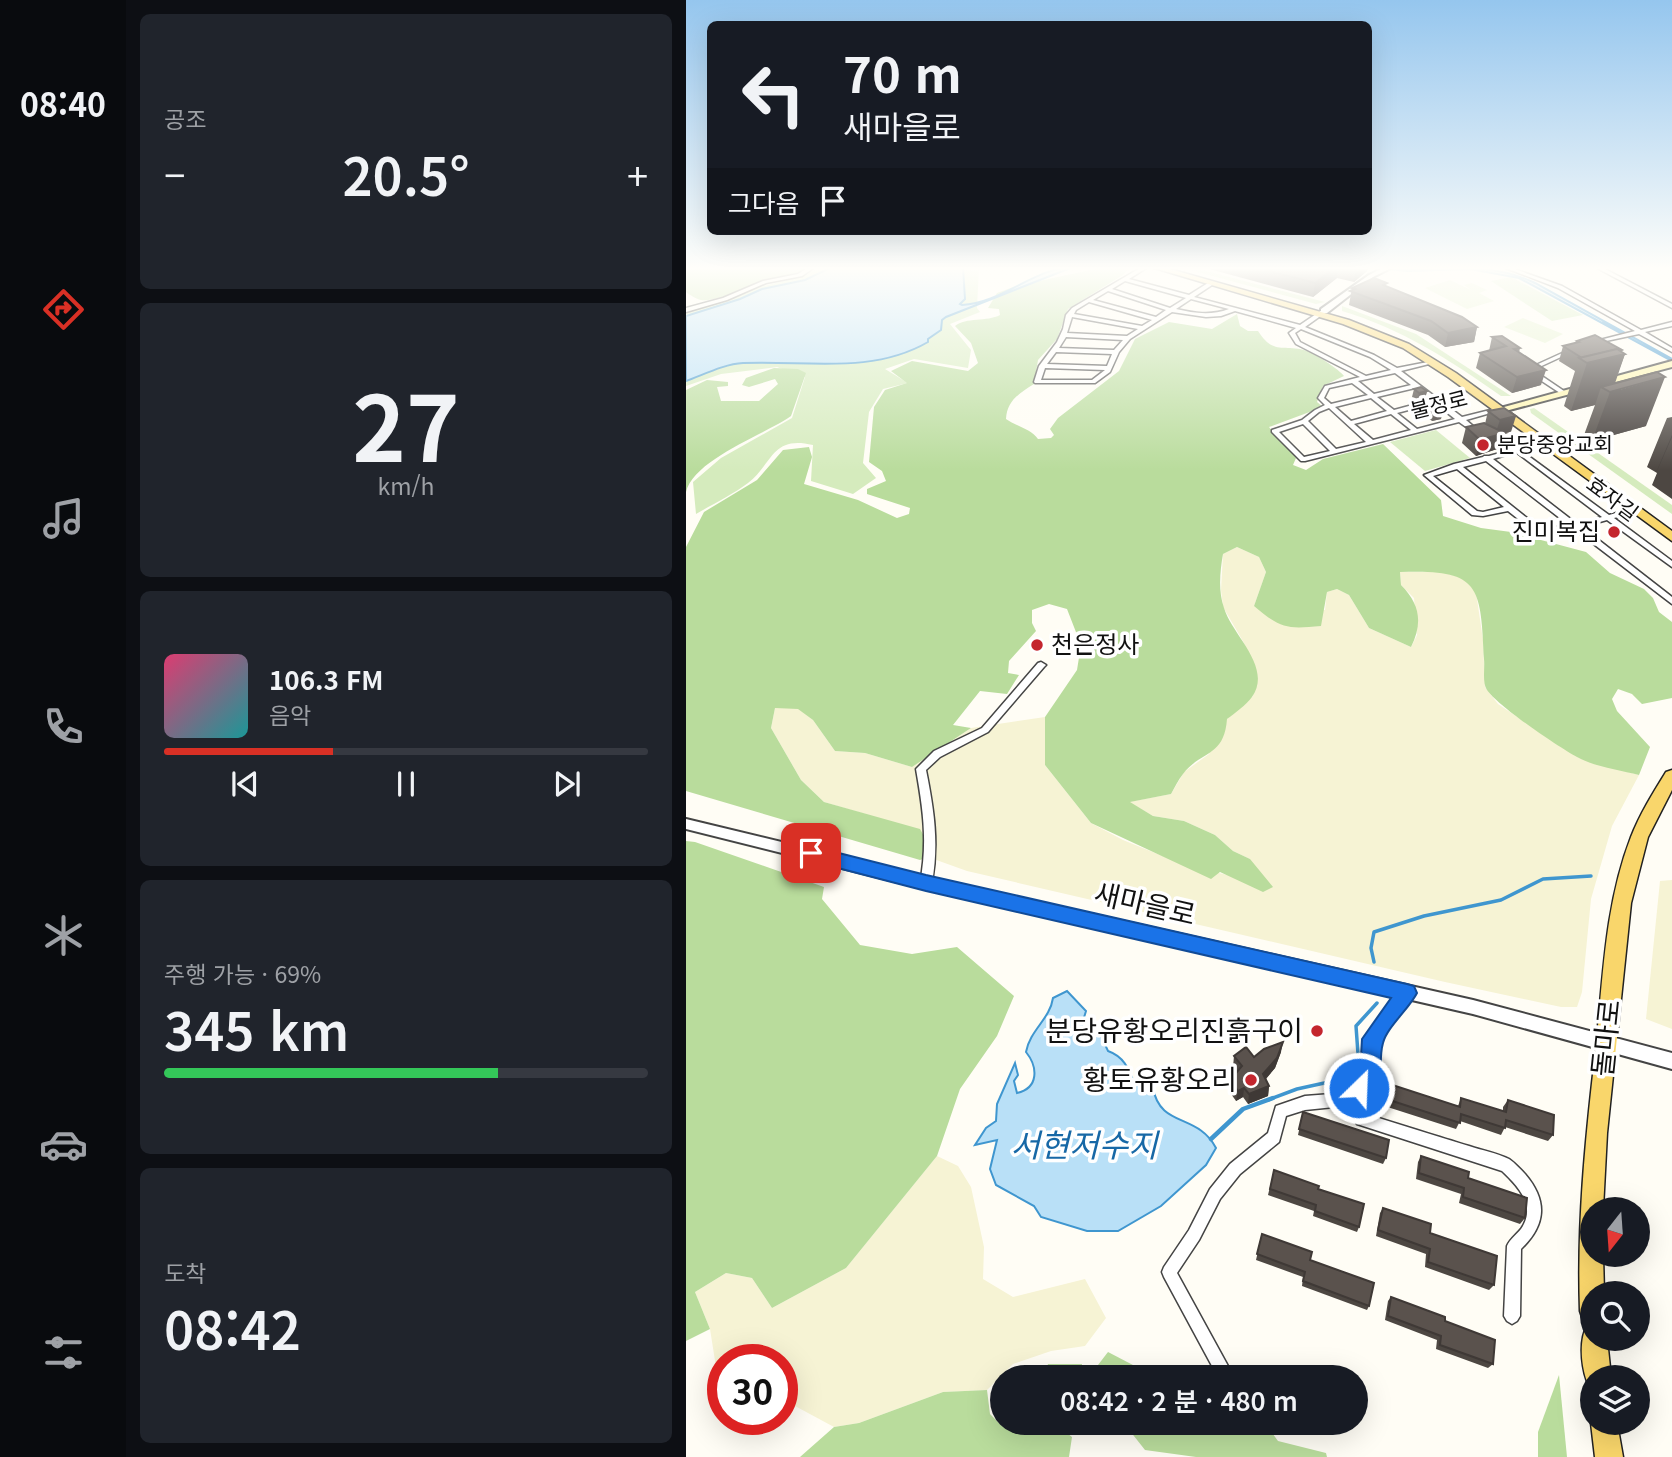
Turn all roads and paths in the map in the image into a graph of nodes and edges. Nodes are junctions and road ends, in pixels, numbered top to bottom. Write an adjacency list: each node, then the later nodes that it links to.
1 (1064, 335): 9 (street); 11 (street)
2 (1132, 335): 9 (street)
3 (1293, 335): 14 (street)
4 (1320, 335): 10 (street, 효자길)
5 (1380, 335): 15 (main road)
6 (1384, 335): 27 (main road)
7 (1627, 335): 23 (street)
8 (1644, 335): 12 (street)
9 (1128, 338): 13 (street)
10 (1350, 347): 14 (street); 19 (street, 효자길)
11 (1054, 350): 13 (street); 17 (street)
12 (1672, 350)
13 (1116, 352): 18 (street)
14 (1330, 357): 20 (street)
15 (1431, 362): 19 (street); 27 (main road)
16 (1669, 365): 23 (main road, 불정로)
17 (1042, 366): 18 (street); 18 (street)
18 (1111, 368)
19 (1397, 371): 20 (street); 22 (street, 효자길)
20 (1367, 378): 21 (street)
21 (1354, 381): 24 (street); 26 (street)
22 (1415, 386): 24 (street); 25 (street, 효자길)
23 (1562, 393): 27 (main road, 불정로)
24 (1373, 396): 26 (street); 28 (street)
25 (1436, 401): 28 (street); 29 (street, 효자길)
26 (1329, 407): 30 (street); 31 (street)
27 (1503, 409): 29 (street, 불정로); 39 (main road); 42 (main road)
28 (1392, 412): 31 (street); 32 (street)
29 (1459, 419): 32 (street, 불정로); 34 (street, 효자길)
30 (1304, 421): 35 (street); 35 (street, 불정로)
31 (1349, 423): 33 (street)
32 (1416, 431): 33 (street, 불정로)
33 (1371, 442): 35 (street, 불정로)
34 (1517, 450): 36 (street); 40 (street, 효자길)
35 (1335, 452)
36 (1486, 457): 37 (street); 41 (street)
37 (1457, 466): 38 (street); 38 (street)
38 (1510, 508): 41 (street)
39 (1634, 510): 40 (street); 43 (main road)
40 (1608, 516): 41 (street); 44 (street, 효자길)
41 (1576, 526): 45 (street)
42 (1672, 527)
43 (1672, 537)
44 (1672, 565)
45 (1671, 600)
46 (1041, 665): 49 (street)
47 (1672, 776): 51 (main road, 돌마로)
48 (686, 824): 49 (street, 새마을로)
49 (926, 883): 50 (street, 새마을로)
50 (1407, 993): 51 (street, 새마을로); 53 (street)
51 (1607, 1042): 52 (street, 새마을로); 54 (main road, 돌마로)
52 (1672, 1061)
53 (1347, 1099): 55 (street); 56 (street)
54 (1590, 1281)
55 (1512, 1316)
56 (1219, 1365)
57 (1606, 1435): 58 (main road)
58 (1609, 1457)

